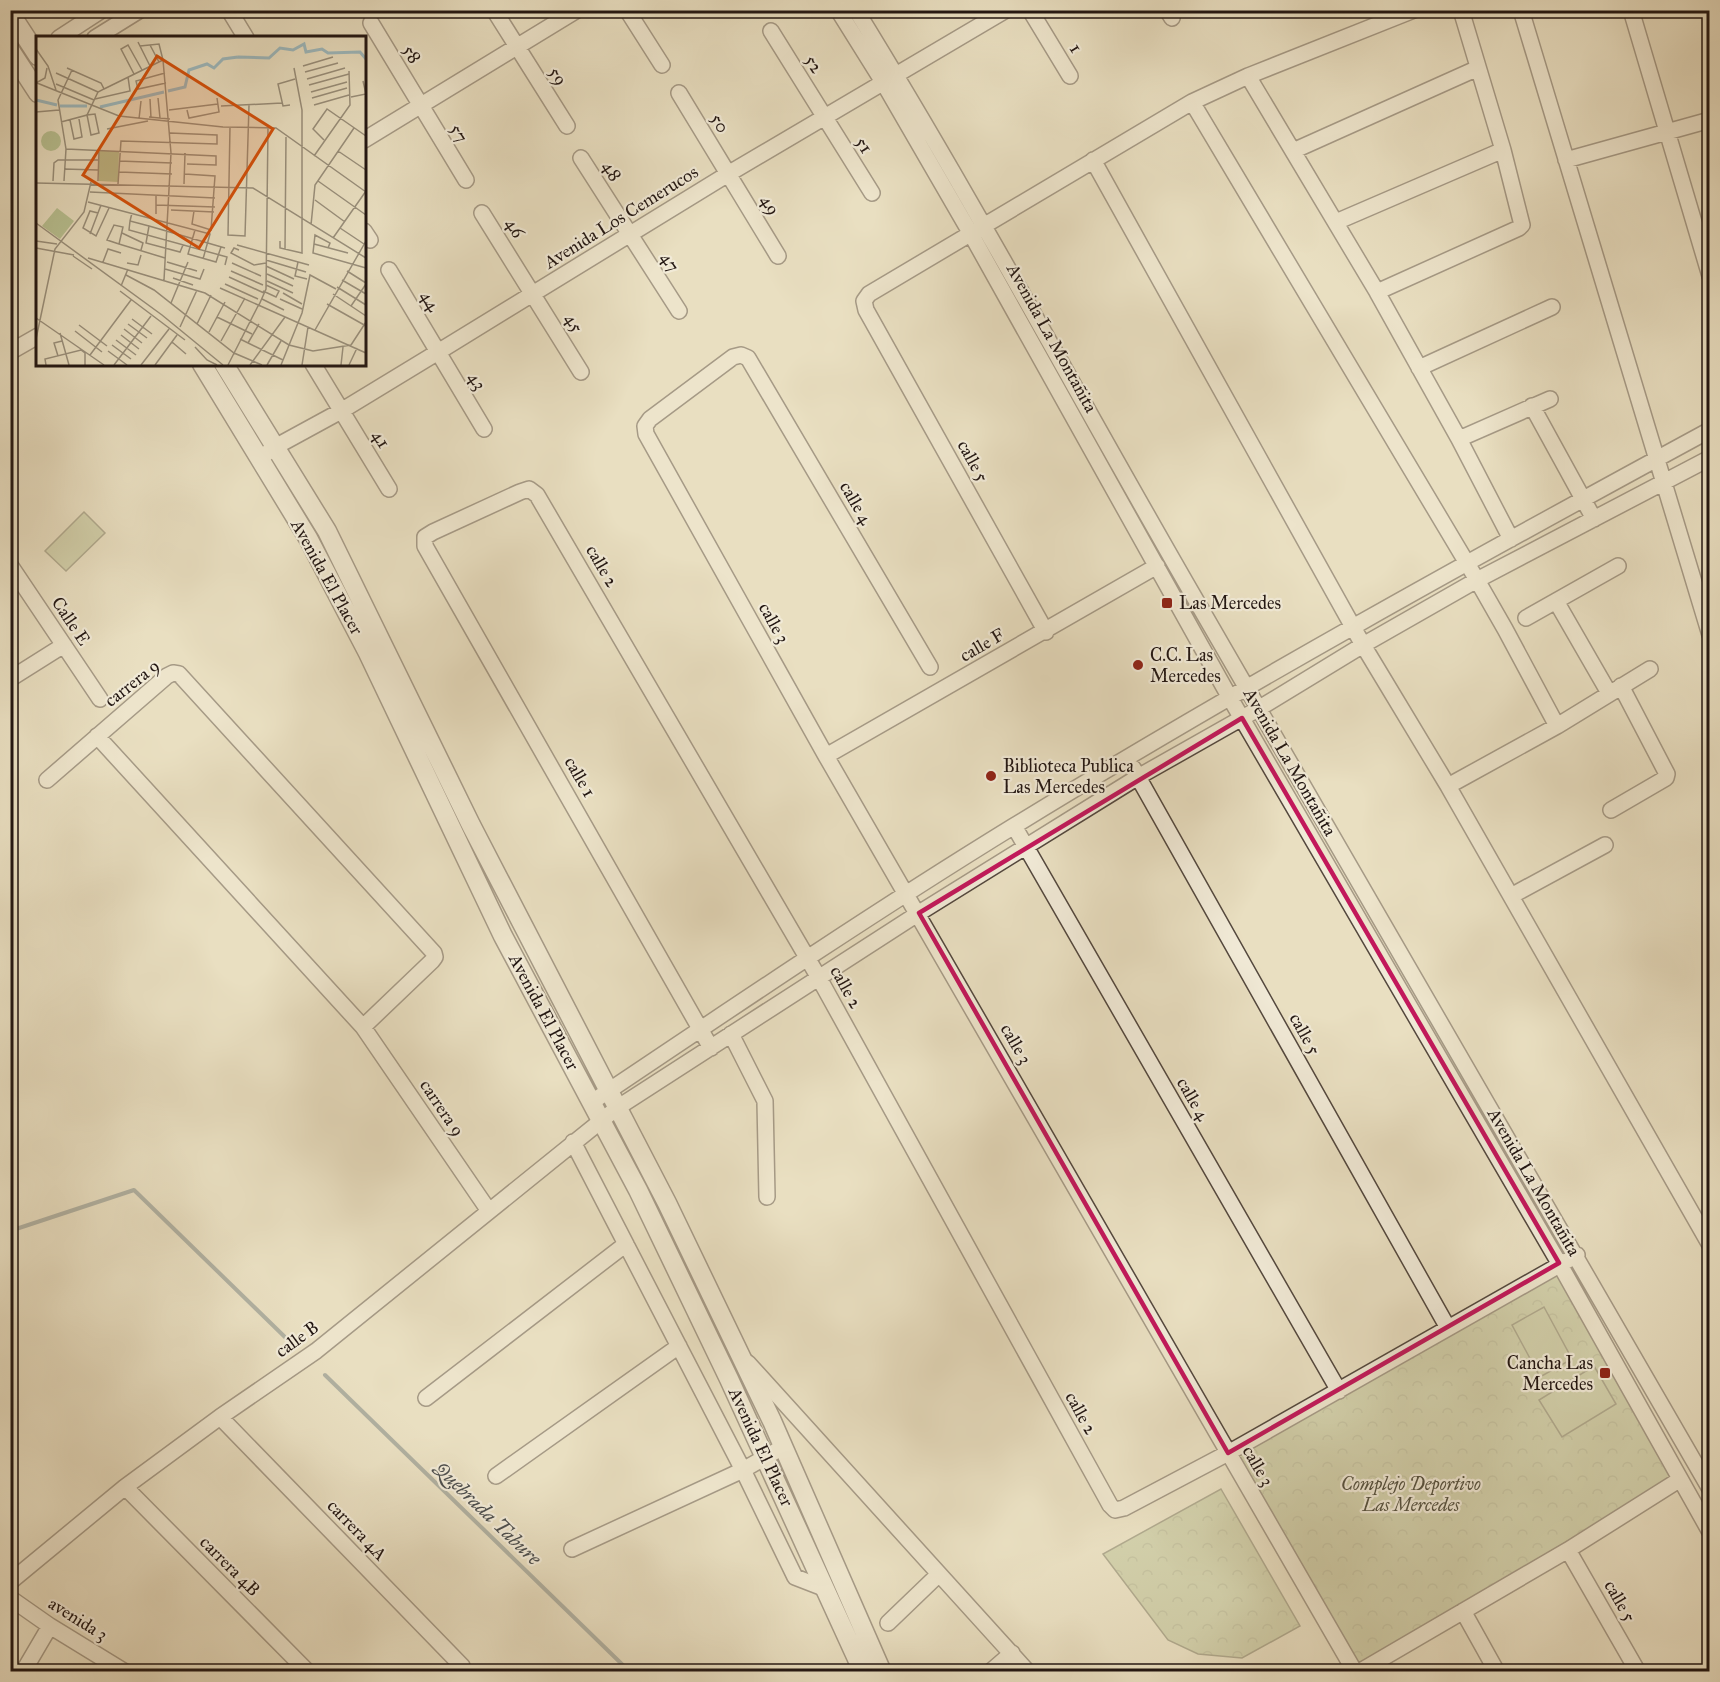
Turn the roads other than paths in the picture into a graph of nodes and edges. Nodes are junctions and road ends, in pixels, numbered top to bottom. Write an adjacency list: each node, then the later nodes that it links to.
1 (140, 10): 18 (street)
2 (230, 10): 20 (street)
3 (494, 10): 21 (street, 59)
4 (577, 10): 21 (street)
5 (627, 10): 23 (street)
6 (838, 10): 27 (street, Avenida La Montañita)
7 (856, 10): 27 (street, Avenida La Montañita)
8 (1006, 10): 27 (street, Avenida Los Cemerucos)
9 (1030, 10): 25 (street, 1)
10 (1413, 10): 26 (street)
11 (1461, 10): 24 (street)
12 (1521, 10): 41 (street)
13 (1631, 10): 35 (street)
14 (98, 11): 19 (street)
15 (10, 13): 22 (street)
16 (370, 23): 31 (street, 58)
17 (771, 31): 32 (street, 52)
18 (105, 35)
19 (62, 36)
20 (245, 36)
21 (517, 47): 31 (street); 34 (street, 59)
22 (29, 60): 28 (street)
23 (662, 65)
24 (1478, 68): 37 (street); 38 (street)
25 (1070, 76)
26 (1248, 76): 30 (street); 38 (street)
27 (889, 78): 32 (street, Avenida Los Cemerucos); 47 (street, Avenida La Montañita)
28 (36, 86)
29 (679, 93): 42 (street, 50)
30 (1192, 102): 40 (street); 81 (street)
31 (420, 106): 36 (street); 43 (street, 57)
32 (825, 117): 42 (street, Avenida Los Cemerucos); 44 (street, 51)
33 (1710, 120): 35 (street)
34 (567, 126)
35 (1667, 133): 41 (street); 50 (street)
36 (366, 139)
37 (1503, 150): 46 (street); 52 (street)
38 (1293, 151): 46 (street)
39 (581, 158): 48 (street, 48)
40 (1093, 160): 47 (street); 88 (street)
41 (1566, 160): 74 (street)
42 (728, 174): 48 (street, Avenida Los Cemerucos); 49 (street, 49)
43 (466, 180)
44 (872, 193)
45 (482, 213): 53 (street, 46)
46 (1336, 222): 52 (street)
47 (977, 230): 83 (street, Avenida La Montañita); 89 (street, calle 5); 96 (street, Avenida La Montañita)
48 (629, 235): 53 (street, Avenida Los Cemerucos); 55 (street, 47)
49 (778, 256)
50 (1708, 266)
51 (389, 270): 58 (street, 44)
52 (1377, 292): 63 (street)
53 (533, 294): 58 (street, Avenida Los Cemerucos); 64 (street, 45)
54 (1552, 307): 63 (street)
55 (679, 311)
56 (36, 337): 57 (street)
57 (10, 352)
58 (438, 352): 67 (street, Avenida Los Cemerucos); 68 (street, 43)
59 (748, 358): 93 (street, calle 4); 104 (street, calle 3)
60 (203, 366): 73 (street, Avenida El Placer)
61 (225, 366): 71 (street, Avenida El Placer)
62 (314, 366): 67 (street, 41)
63 (1419, 368): 70 (street)
64 (581, 372)
65 (1550, 399): 66 (street)
66 (1532, 406): 70 (street); 78 (street)
67 (341, 411): 71 (street, Avenida Los Cemerucos); 76 (street, 41)
68 (484, 429)
69 (1710, 430): 74 (street)
70 (1459, 439): 80 (street)
71 (275, 447): 73 (street, Avenida Los Cemerucos); 122 (street, Avenida El Placer)
72 (1710, 458): 75 (street, calle B)
73 (259, 459): 123 (street, Avenida El Placer)
74 (1656, 459): 75 (street); 78 (street)
75 (1663, 481): 79 (street, calle B); 90 (street)
76 (389, 489)
77 (537, 495): 116 (street, calle 2); 119 (street, calle 1)
78 (1583, 499): 79 (street); 80 (street)
79 (1594, 519): 85 (street, calle B)
80 (1511, 539): 81 (street)
81 (1466, 564): 85 (street); 88 (street)
82 (10, 565): 91 (street, Calle E)
83 (1157, 566): 89 (street, calle F); 98 (street, Avenida La Montañita)
84 (1618, 566): 86 (street)
85 (1477, 580): 92 (street, calle B); 102 (street)
86 (1556, 601): 87 (street); 97 (street)
87 (1526, 618)
88 (1353, 628): 92 (street); 96 (street)
89 (1046, 632): 104 (street, calle F)
90 (1710, 635)
91 (64, 645): 95 (street); 99 (street, Calle E)
92 (1363, 645): 100 (street, calle B); 108 (street)
93 (930, 668)
94 (1650, 669): 97 (street)
95 (10, 679)
96 (1247, 688): 98 (street); 100 (street, Avenida La Montañita)
97 (1615, 690): 102 (street); 109 (street)
98 (1230, 698): 101 (street, Avenida La Montañita); 105 (street)
99 (100, 699)
100 (1258, 709): 101 (street, calle B); 131 (street, Avenida La Montañita)
101 (1242, 718): 106 (street, calle B); 132 (street, Avenida La Montañita)
102 (1557, 726): 108 (street)
103 (97, 736): 107 (street); 118 (street, carrera 9); 118 (street, carrera 9)
104 (826, 756): 113 (street, calle 3)
105 (1127, 759): 106 (street, calle 5); 110 (street)
106 (1138, 777): 112 (street, calle B); 133 (street, calle 5)
107 (47, 780)
108 (1448, 786): 114 (street)
109 (1611, 810)
110 (1014, 826): 112 (street, calle 4); 113 (street)
111 (1605, 845): 114 (street)
112 (1027, 847): 115 (street, calle B); 136 (street, calle 4)
113 (907, 894): 115 (street, calle 3); 116 (street)
114 (1511, 897): 130 (street)
115 (919, 913): 117 (street, calle B); 140 (street, calle 3)
116 (807, 958): 117 (street, calle 2); 119 (street)
117 (819, 978): 120 (street, calle B); 140 (street, calle 2)
118 (363, 1027): 128 (street, carrera 9)
119 (700, 1028): 121 (street, calle 1); 122 (street)
120 (731, 1034): 121 (street, calle B); 127 (street)
121 (711, 1048): 124 (street, calle B)
122 (608, 1091): 123 (street); 124 (street, Avenida El Placer)
123 (592, 1102): 125 (street, Avenida El Placer)
124 (617, 1108): 125 (street, calle B); 135 (street, Avenida El Placer)
125 (602, 1120): 126 (street, calle B); 141 (street, Avenida El Placer)
126 (573, 1142): 128 (street, calle B); 129 (street)
127 (767, 1197)
128 (489, 1211): 138 (street, calle B)
129 (626, 1244): 134 (street); 137 (street)
130 (1710, 1245)
131 (1577, 1255): 132 (street); 146 (street, Avenida La Montañita)
132 (1559, 1263): 133 (street); 144 (street, Avenida La Montañita)
133 (1448, 1328): 136 (street)
134 (679, 1346): 142 (street); 143 (street)
135 (739, 1353): 139 (street, Avenida El Placer); 150 (street)
136 (1338, 1391): 140 (street)
137 (426, 1398)
138 (220, 1417): 145 (street, calle B); 161 (street, carrera 4A)
139 (783, 1447): 141 (street); 163 (street, Avenida El Placer)
140 (1228, 1453): 166 (street, calle 3)
141 (765, 1458): 142 (street); 152 (street, Avenida El Placer)
142 (743, 1470): 148 (street); 152 (street)
143 (496, 1476)
144 (1679, 1480): 147 (street, Avenida La Montañita); 149 (street)
145 (125, 1487): 151 (street, calle B); 160 (street, carrera 4B)
146 (1710, 1489)
147 (1710, 1532)
148 (572, 1550)
149 (1568, 1550): 154 (street); 168 (street, calle 5)
150 (939, 1574): 155 (street); 157 (street)
151 (10, 1582)
152 (826, 1589): 162 (street, Avenida El Placer)
153 (10, 1598): 156 (street, avenida 3)
154 (1462, 1611): 166 (street); 167 (street)
155 (888, 1623)
156 (50, 1626): 158 (street); 159 (street, avenida 3)
157 (1012, 1653): 164 (street); 165 (street)
158 (23, 1671)
159 (125, 1671)
160 (308, 1671)
161 (464, 1671)
162 (863, 1671)
163 (882, 1671)
164 (990, 1671)
165 (1028, 1671)
166 (1357, 1671)
167 (1497, 1671)
168 (1638, 1671)

